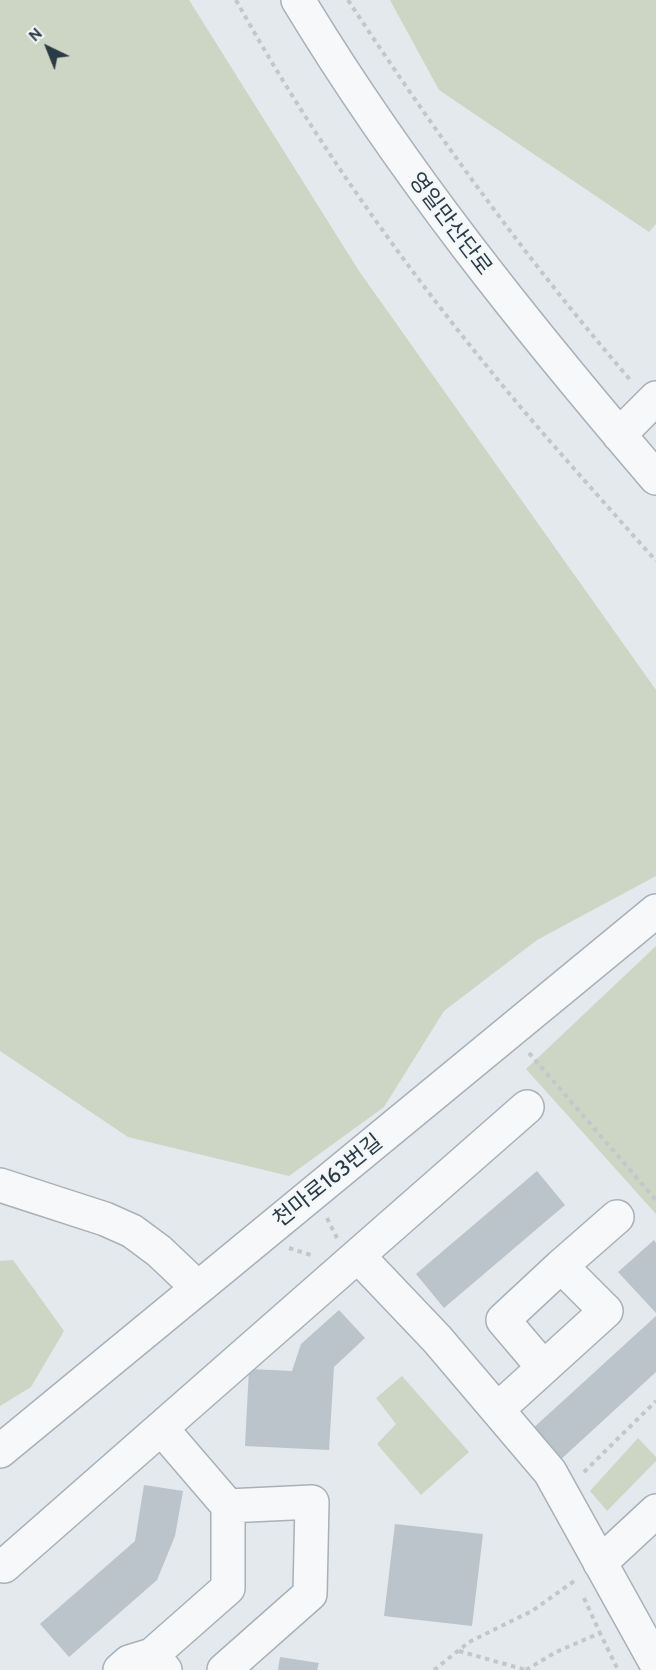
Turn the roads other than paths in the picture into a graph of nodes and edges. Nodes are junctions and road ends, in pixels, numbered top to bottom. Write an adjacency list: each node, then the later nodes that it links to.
1 (298, 0): 3 (street, 영일만산단로)
2 (653, 401): 3 (street)
3 (619, 435): 4 (street, 영일만산단로)
4 (656, 478)
5 (656, 911): 11 (street, 천마로163번길)
6 (527, 1107): 9 (street)
7 (0, 1185): 11 (street)
8 (617, 1216): 10 (street)
9 (349, 1250): 13 (street); 14 (street)
10 (561, 1266): 12 (street); 12 (street)
11 (197, 1287): 15 (street, 천마로163번길)
12 (543, 1367): 13 (street)
13 (498, 1409): 19 (street)
14 (161, 1428): 16 (street); 18 (street)
15 (0, 1451)
16 (228, 1506): 20 (street); 23 (street)
17 (656, 1511): 19 (street)
18 (4, 1566)
19 (588, 1571): 21 (street)
20 (159, 1663): 22 (street)
21 (656, 1663)
22 (120, 1670)
23 (224, 1670)

